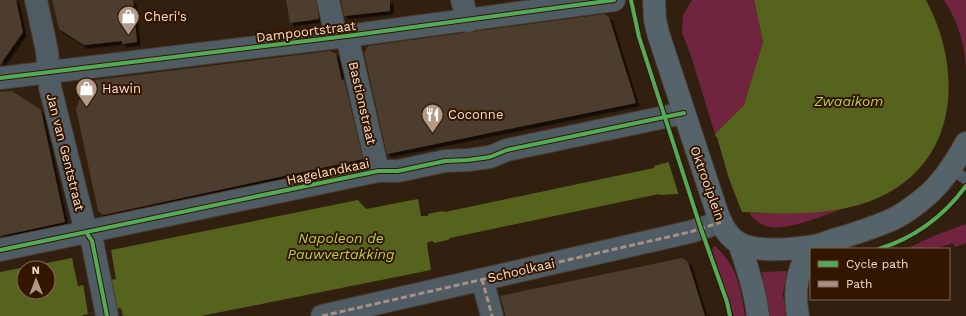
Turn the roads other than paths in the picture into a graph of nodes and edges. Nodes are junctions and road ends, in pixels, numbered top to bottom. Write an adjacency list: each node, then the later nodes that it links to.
1 (36, 0): 8 (street, Jan van Gentstraat)
2 (328, 0): 7 (street, Dampoortstraat)
3 (462, 0): 6 (street)
4 (614, 0): 6 (street, Dampoortstraat)
5 (654, 0): 10 (main road, Oktrooiplein)
6 (468, 21): 7 (street, Dampoortstraat)
7 (342, 37): 8 (street, Dampoortstraat); 12 (street, Bastionstraat)
8 (49, 72): 9 (street, Dampoortstraat); 15 (street, Jan van Gentstraat)
9 (0, 78)
10 (684, 113): 12 (street, Hagelandkaai); 14 (main road, Oktrooiplein)
11 (966, 143): 13 (main road)
12 (378, 171): 15 (street, Hagelandkaai)
13 (958, 174): 18 (main road)
14 (721, 222): 16 (main road, Oktrooiplein); 21 (street, Schoolkaai)
15 (86, 232): 19 (street, Hagelandkaai); 22 (street, Jan van Gentstraat)
16 (739, 243): 17 (main road); 25 (main road)
17 (810, 248)
18 (813, 248)
19 (0, 250)
20 (810, 253): 26 (main road)
21 (482, 278): 23 (street, Schoolkaai); 24 (street)
22 (107, 316)
23 (322, 316)
24 (492, 316)
25 (758, 316)
26 (798, 316)

